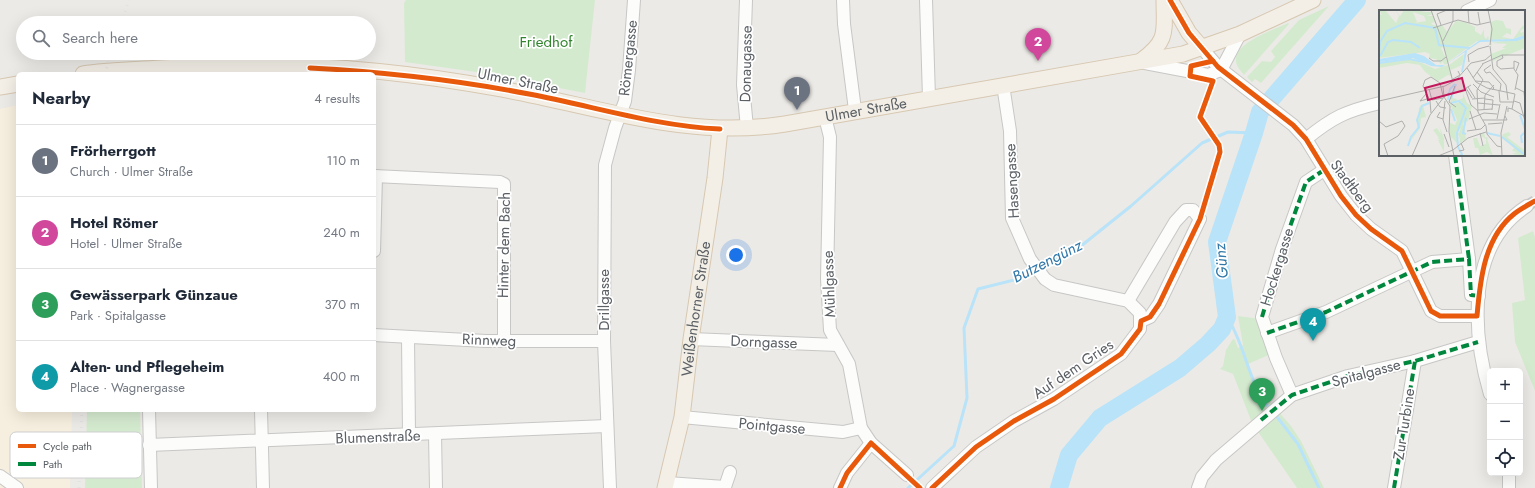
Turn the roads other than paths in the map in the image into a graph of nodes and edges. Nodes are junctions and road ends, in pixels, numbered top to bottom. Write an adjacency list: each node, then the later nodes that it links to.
1 (634, 0): 24 (street, Römergasse)
2 (746, 0): 26 (street, Donaugasse)
3 (843, 0): 23 (street)
4 (926, 0): 21 (street)
5 (1164, 0): 12 (main road)
6 (1170, 0): 11 (main road)
7 (1313, 0): 10 (main road, Ulmer Straße)
8 (1490, 0): 9 (street)
9 (1469, 10)
10 (1240, 34): 11 (main road, Ulmer Straße); 13 (street)
11 (1202, 48): 12 (main road, Ulmer Straße); 13 (street, Stadtberg)
12 (1140, 62): 13 (street); 19 (main road, Ulmer Straße)
13 (1222, 70): 28 (street, Stadtberg)
14 (159, 71): 15 (main road, Ulmer Straße); 16 (main road, Ulmer Straße)
15 (98, 72)
16 (353, 72)
17 (376, 74): 24 (main road, Ulmer Straße)
18 (16, 84): 20 (main road)
19 (1003, 85): 21 (main road, Ulmer Straße); 36 (street, Hasengasse)
20 (0, 87)
21 (929, 98): 23 (main road, Ulmer Straße)
22 (1379, 103): 28 (street)
23 (855, 110): 25 (main road, Ulmer Straße)
24 (619, 114): 27 (main road, Ulmer Straße); 44 (street, Drillgasse)
25 (825, 117): 26 (main road, Ulmer Straße); 46 (street, Mühlgasse)
26 (746, 128): 27 (main road, Ulmer Straße)
27 (720, 129): 42 (main road, Weißenhorner Straße)
28 (1306, 139): 30 (street, Stadtberg)
29 (1455, 156): 33 (street)
30 (1324, 170): 34 (street, Stadtberg); 39 (street, Hockergasse)
31 (376, 176): 43 (street, Hinter dem Bach)
32 (1527, 206): 35 (street)
33 (1469, 259): 34 (street); 35 (street)
34 (1413, 271): 37 (street, Stadtberg); 39 (street)
35 (1479, 296): 37 (street)
36 (1128, 301): 38 (street); 38 (street, Auf dem Gries)
37 (1477, 316): 45 (street)
38 (1141, 320): 71 (street, Auf dem Gries)
39 (1267, 333): 49 (street, Hockergasse)
40 (376, 334): 41 (street, Rinnweg)
41 (408, 337): 43 (street, Rinnweg); 56 (street)
42 (691, 339): 46 (street, Dorngasse); 52 (main road, Weißenhorner Straße)
43 (504, 341): 44 (street, Rinnweg)
44 (604, 341): 53 (street, Drillgasse)
45 (1478, 342): 47 (street, Spitalgasse); 48 (street)
46 (838, 345): 54 (street, Mühlgasse)
47 (1415, 361): 49 (street, Spitalgasse); 73 (street, Zur Turbine)
48 (1487, 381)
49 (1292, 395): 72 (street, Spitalgasse)
50 (149, 412): 59 (street)
51 (261, 412): 57 (street)
52 (682, 417): 54 (street, Pointgasse); 64 (main road, Weißenhorner Straße)
53 (607, 426): 55 (street, Blumenstraße); 69 (street, Drillgasse)
54 (861, 428): 58 (street, Mühlgasse)
55 (435, 434): 56 (street, Blumenstraße); 68 (street)
56 (409, 436): 57 (street, Blumenstraße)
57 (261, 442): 59 (street, Blumenstraße); 67 (street)
58 (871, 443): 61 (street, Mühlgasse); 70 (street)
59 (149, 445): 66 (street)
60 (730, 472): 64 (street)
61 (907, 475)
62 (0, 476): 65 (street)
63 (1509, 476): 74 (street)
64 (666, 485)
65 (17, 488)
66 (151, 488)
67 (263, 488)
68 (436, 488)
69 (610, 488)
70 (840, 488)
71 (932, 488)
72 (1198, 488)
73 (1394, 488)
74 (1509, 488)

